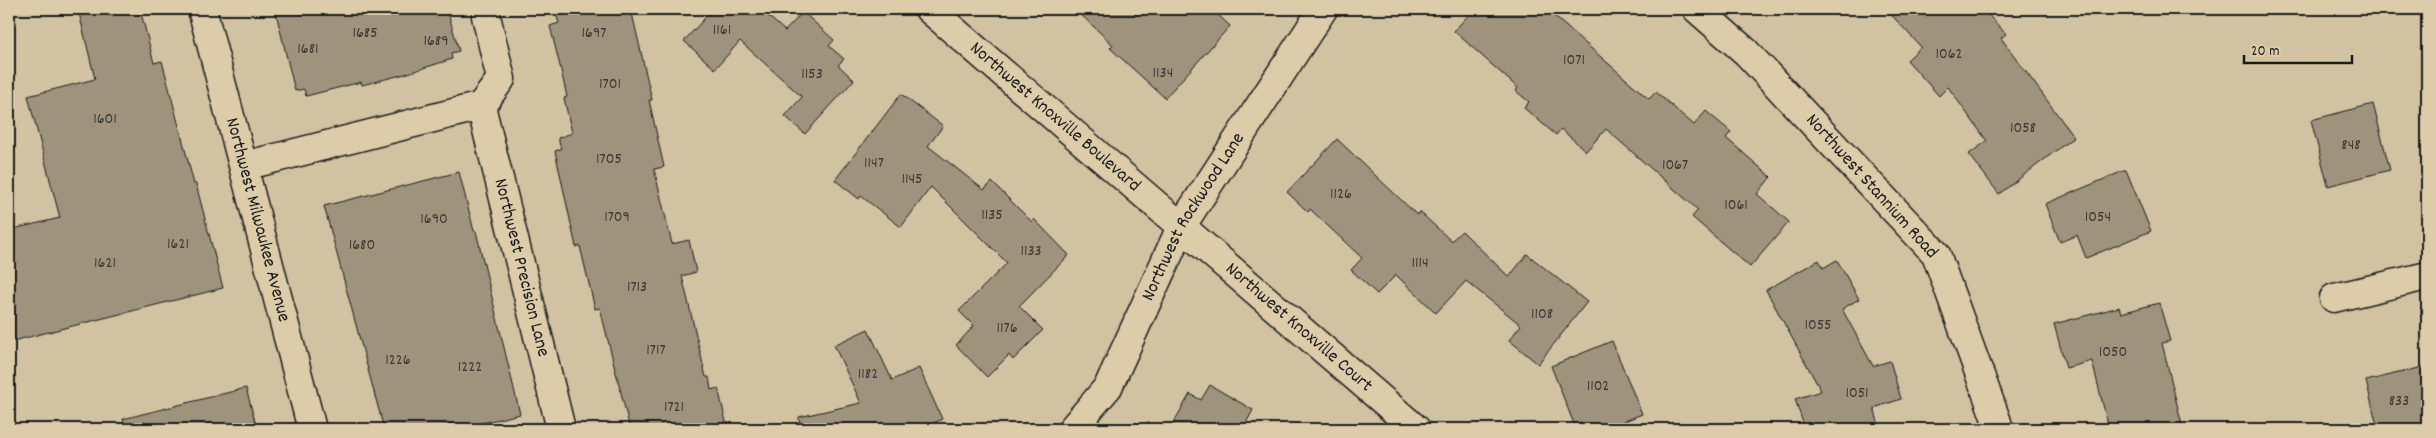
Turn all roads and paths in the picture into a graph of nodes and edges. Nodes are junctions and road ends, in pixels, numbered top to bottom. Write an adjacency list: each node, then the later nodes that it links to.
1 (202, 9): 7 (street, Northwest Milwaukee Avenue)
2 (929, 9): 8 (street, Northwest Knoxville Boulevard)
3 (1323, 9): 8 (street, Northwest Rockwood Lane)
4 (1698, 9): 15 (street, Northwest Stannium Road)
5 (486, 16): 6 (street)
6 (481, 106): 7 (street); 12 (street, Northwest Precision Lane)
7 (244, 166): 11 (street, Northwest Milwaukee Avenue)
8 (1182, 225): 13 (street, Northwest Rockwood Lane); 14 (street, Northwest Knoxville Court)
9 (2427, 276): 10 (street)
10 (2334, 298)
11 (312, 429)
12 (561, 429)
13 (1072, 429)
14 (1416, 429)
15 (1996, 429)

